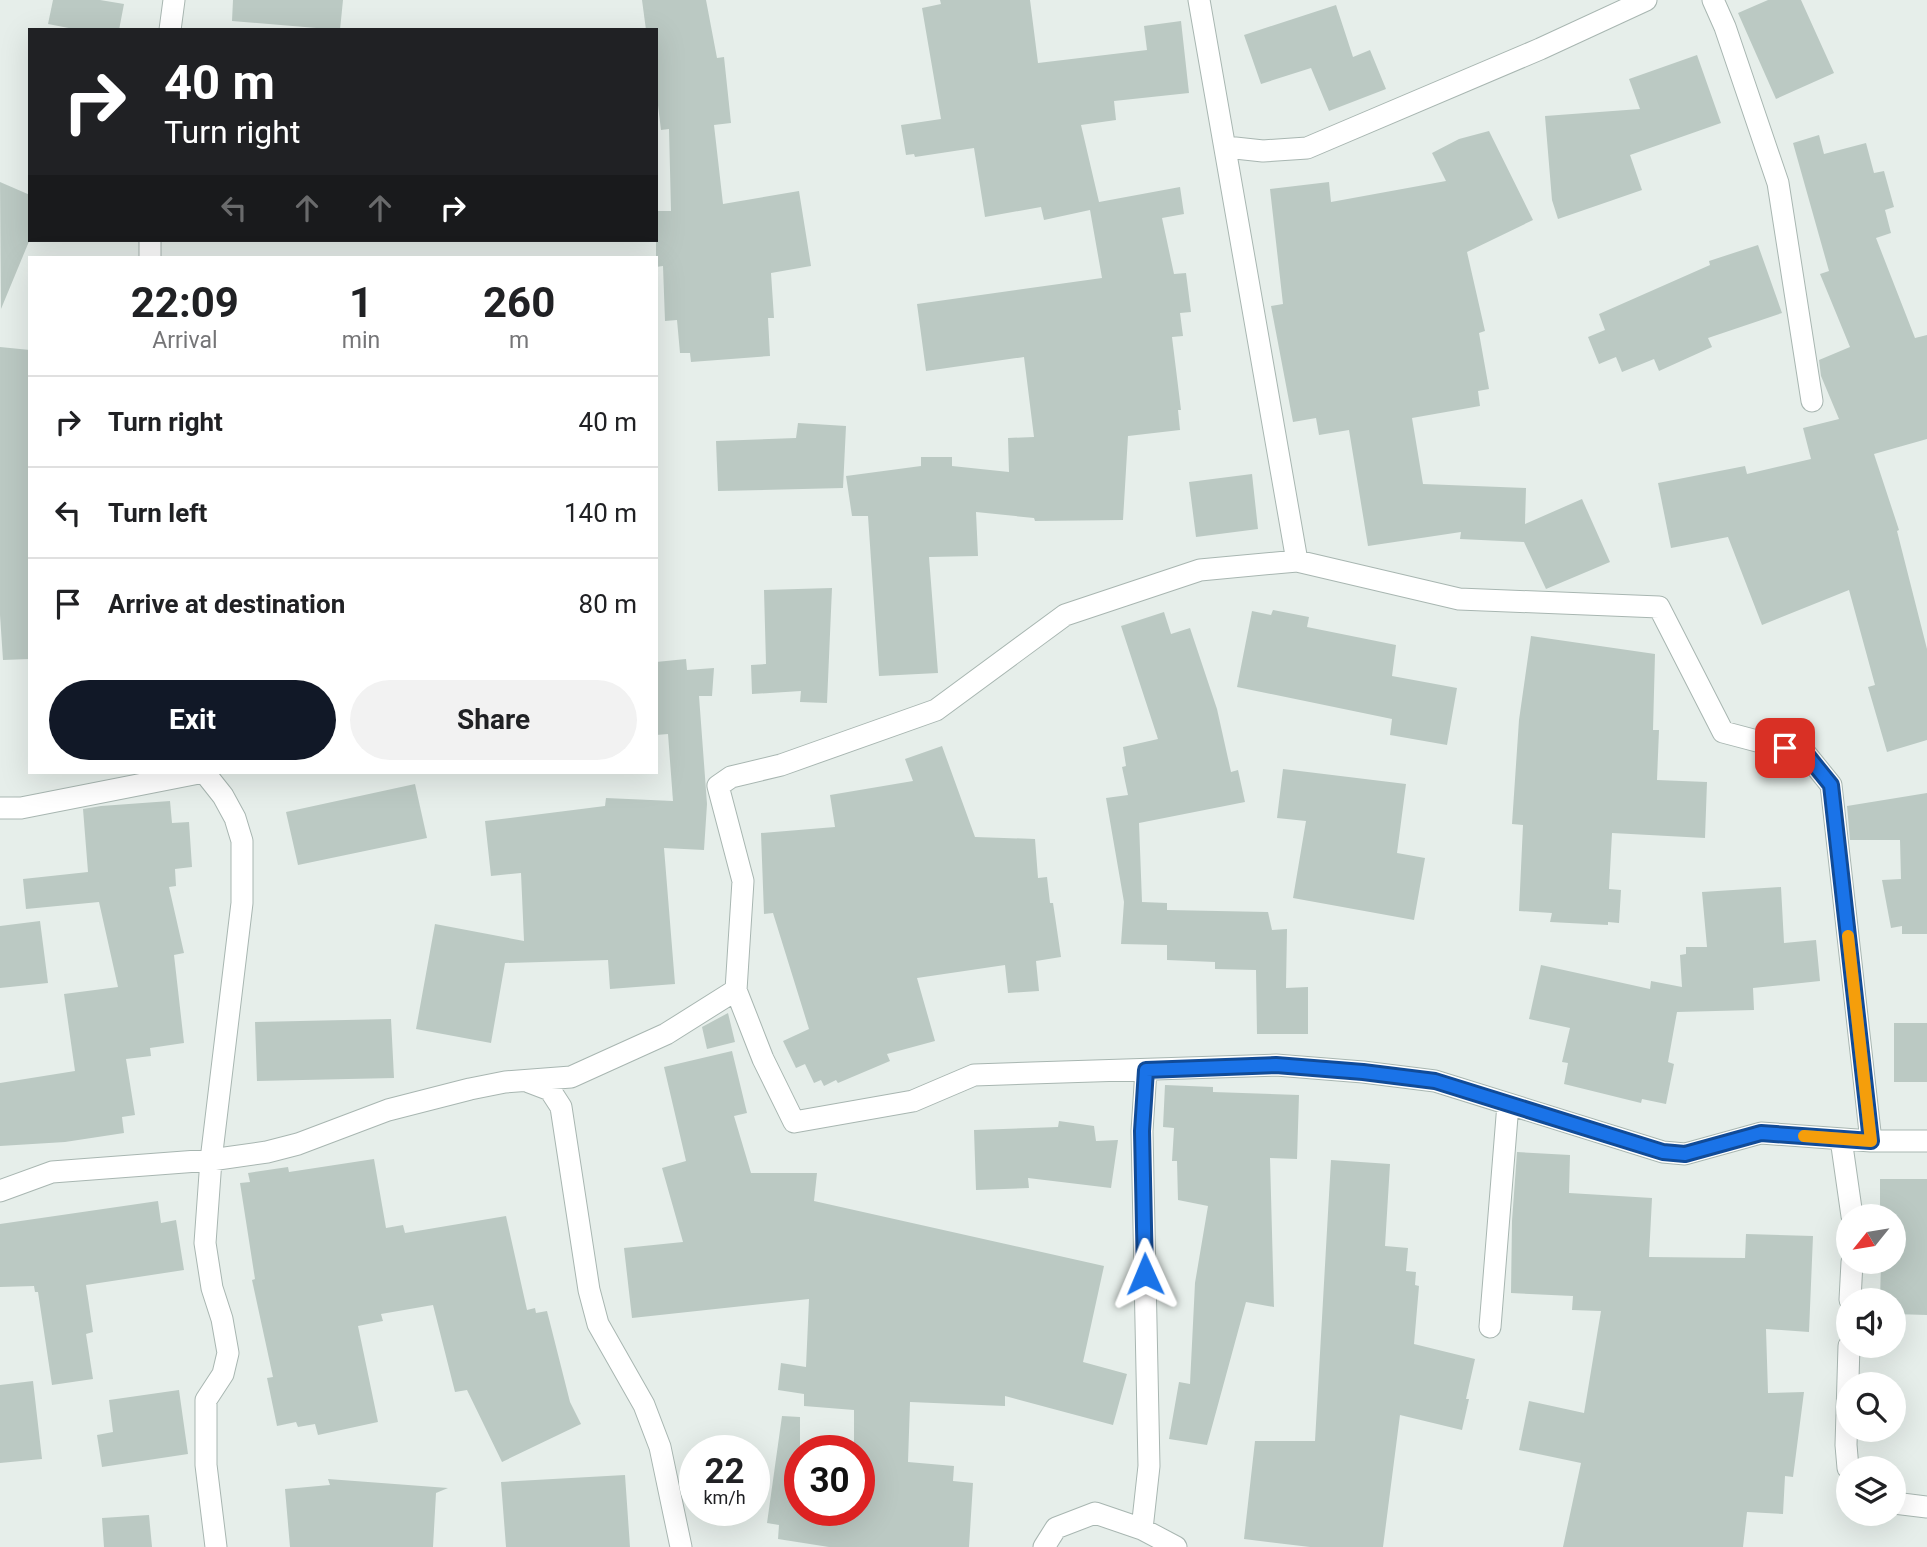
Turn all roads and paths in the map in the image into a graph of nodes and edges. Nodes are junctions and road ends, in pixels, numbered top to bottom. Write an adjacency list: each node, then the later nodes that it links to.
1 (174, 0): 5 (street)
2 (1199, 0): 6 (street)
3 (1646, 0): 6 (street)
4 (1713, 0): 7 (street)
5 (170, 28)
6 (1226, 147): 8 (street)
7 (1812, 401)
8 (1297, 561): 12 (street); 19 (street)
9 (194, 774): 11 (street)
10 (206, 774): 21 (street)
11 (0, 808)
12 (736, 990): 13 (street); 14 (street)
13 (1146, 1070): 16 (street); 29 (street)
14 (571, 1077): 15 (street); 17 (street)
15 (529, 1082): 17 (street); 21 (street)
16 (1508, 1104): 18 (street); 24 (street)
17 (561, 1107): 31 (street)
18 (1841, 1139): 19 (street); 23 (street)
19 (1871, 1141): 20 (street)
20 (1927, 1141)
21 (211, 1160): 22 (street); 30 (street)
22 (0, 1191)
23 (1850, 1204)
24 (1490, 1327)
25 (1849, 1358): 26 (street)
26 (1847, 1456)
27 (1906, 1504): 28 (street)
28 (1927, 1507)
29 (1142, 1529): 32 (street); 33 (street)
30 (216, 1547)
31 (681, 1547)
32 (1044, 1547)
33 (1176, 1547)

